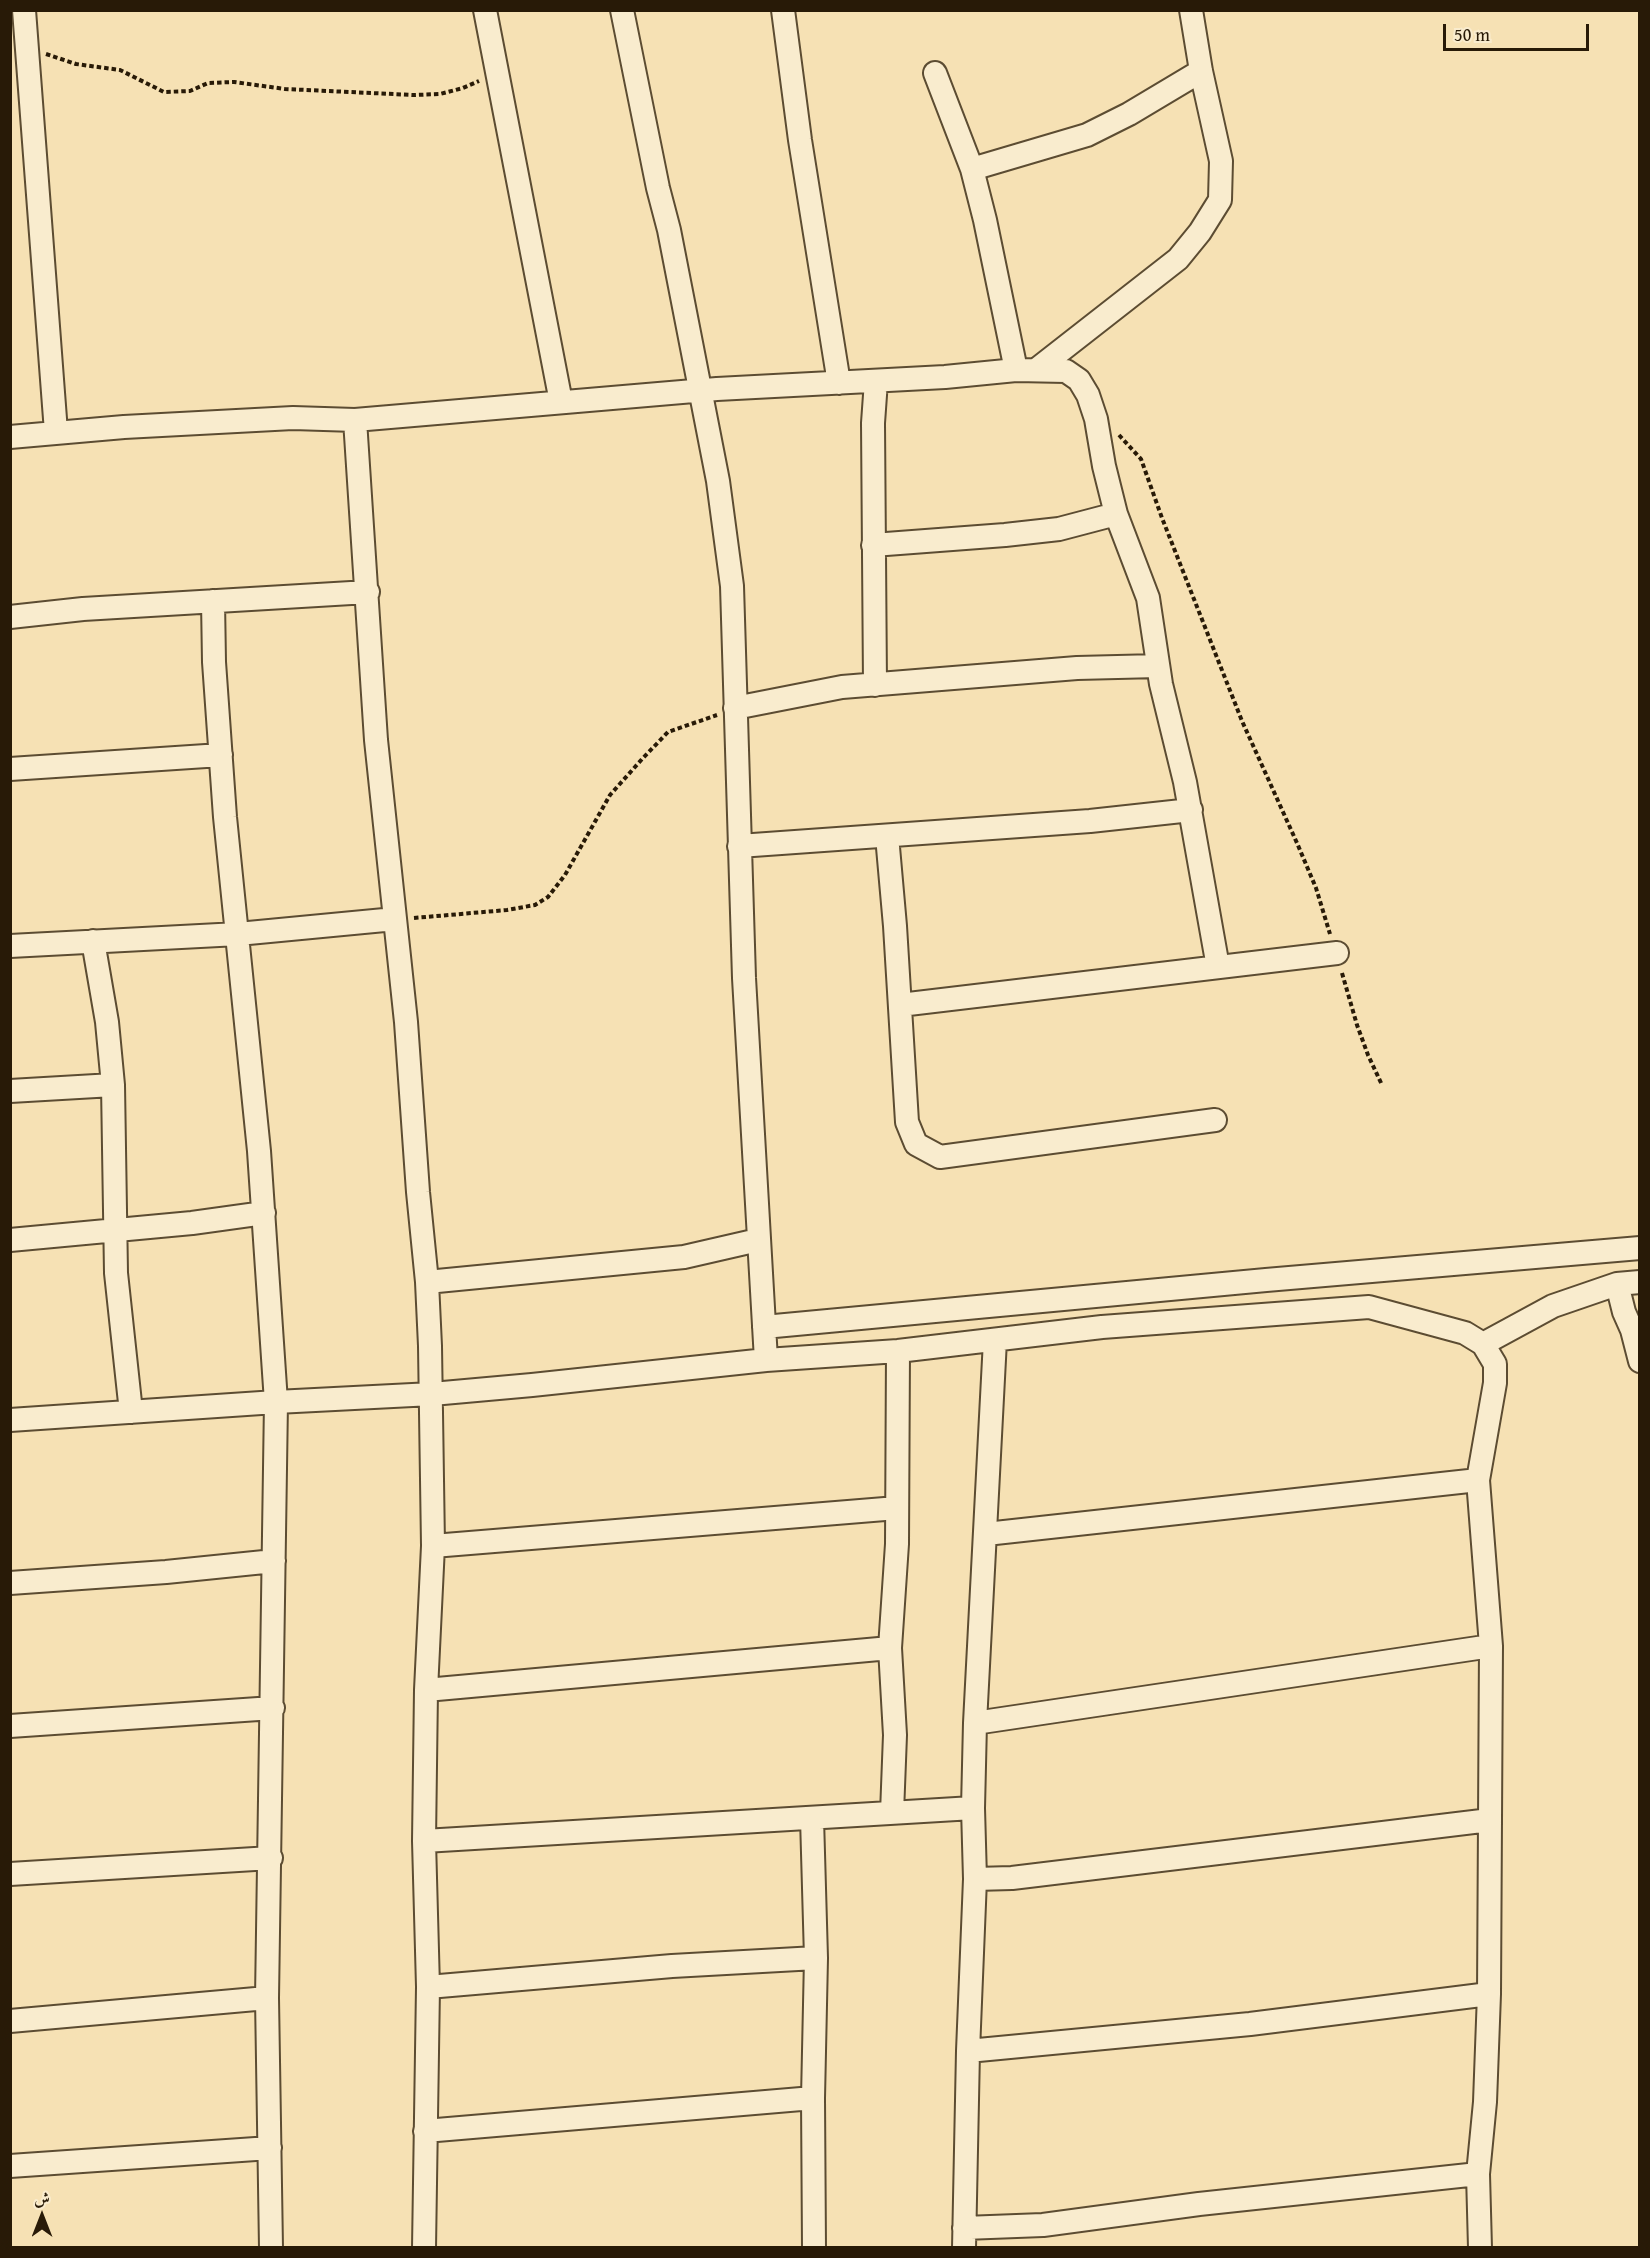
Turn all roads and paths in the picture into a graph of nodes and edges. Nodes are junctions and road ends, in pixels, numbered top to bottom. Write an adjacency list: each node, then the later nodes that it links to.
1 (24, 10): 6 (street)
2 (485, 10): 8 (street)
3 (622, 10): 14 (street)
4 (783, 10): 13 (street)
5 (1191, 10): 7 (street)
6 (25, 47): 8 (path); 18 (street)
7 (1201, 71): 10 (street); 11 (street)
8 (497, 73): 15 (street)
9 (935, 73): 10 (street)
10 (972, 169): 11 (street)
11 (1026, 369): 12 (street); 16 (street)
12 (876, 381): 13 (street); 21 (street)
13 (839, 383): 14 (street)
14 (700, 390): 15 (street); 27 (street)
15 (561, 402): 17 (street)
16 (1096, 419): 20 (street); 37 (path)
17 (355, 420): 18 (street); 22 (street)
18 (56, 432): 19 (street)
19 (10, 436)
20 (1116, 513): 21 (street); 25 (street)
21 (873, 545): 26 (street)
22 (368, 592): 23 (street); 33 (street)
23 (213, 601): 24 (street); 28 (street)
24 (10, 617)
25 (1158, 666): 26 (street); 30 (street)
26 (875, 685): 27 (street)
27 (735, 708): 32 (street); 33 (path)
28 (221, 755): 29 (street); 34 (street)
29 (10, 769)
30 (1191, 810): 31 (street); 38 (street)
31 (887, 836): 32 (street); 39 (street)
32 (739, 846): 47 (street)
33 (395, 919): 34 (street); 50 (street)
34 (238, 934): 35 (street); 44 (street)
35 (93, 941): 36 (street); 40 (street)
36 (10, 946)
37 (1336, 953): 38 (street); 41 (path)
38 (1218, 967): 39 (street)
39 (900, 1005): 43 (street)
40 (113, 1085): 42 (street); 45 (street)
41 (1382, 1085)
42 (10, 1091)
43 (1215, 1120)
44 (264, 1214): 45 (street); 60 (street)
45 (115, 1228): 46 (street); 61 (street)
46 (10, 1240)
47 (758, 1240): 50 (street); 53 (street)
48 (1640, 1248): 49 (street)
49 (1365, 1272): 52 (street); 53 (street)
50 (427, 1282): 59 (street)
51 (1628, 1283): 55 (street); 58 (street)
52 (1369, 1306): 54 (street); 55 (street)
53 (764, 1327): 57 (street)
54 (995, 1340): 56 (street); 65 (street)
55 (1483, 1344): 63 (street)
56 (898, 1351): 57 (street); 64 (street)
57 (766, 1360): 59 (street)
58 (1640, 1361)
59 (432, 1394): 60 (street); 66 (street)
60 (276, 1402): 61 (street); 67 (street)
61 (131, 1413): 62 (street)
62 (10, 1420)
63 (1478, 1480): 65 (street); 69 (street)
64 (897, 1508): 66 (street); 70 (street)
65 (986, 1534): 73 (street)
66 (433, 1545): 71 (street)
67 (274, 1561): 68 (street); 72 (street)
68 (10, 1583)
69 (1491, 1646): 73 (street); 78 (street)
70 (890, 1648): 71 (street); 76 (street)
71 (426, 1690): 79 (street)
72 (273, 1708): 74 (street); 80 (street)
73 (975, 1723): 75 (street)
74 (10, 1726)
75 (973, 1808): 76 (street); 82 (street)
76 (892, 1813): 77 (street)
77 (812, 1818): 79 (street); 83 (street)
78 (1490, 1820): 82 (street); 85 (street)
79 (424, 1840): 84 (street)
80 (271, 1858): 81 (street); 86 (street)
81 (10, 1874)
82 (975, 1879): 88 (street)
83 (816, 1958): 84 (street); 89 (street)
84 (428, 1987): 90 (street)
85 (1489, 1994): 88 (street); 93 (street)
86 (267, 1998): 87 (street); 91 (street)
87 (10, 2021)
88 (968, 2051): 94 (street)
89 (813, 2098): 90 (street); 97 (street)
90 (425, 2132): 96 (street)
91 (270, 2148): 92 (street); 95 (street)
92 (10, 2166)
93 (1478, 2174): 94 (street); 98 (street)
94 (964, 2238)
95 (271, 2247)
96 (424, 2247)
97 (810, 2247)
98 (1480, 2247)

